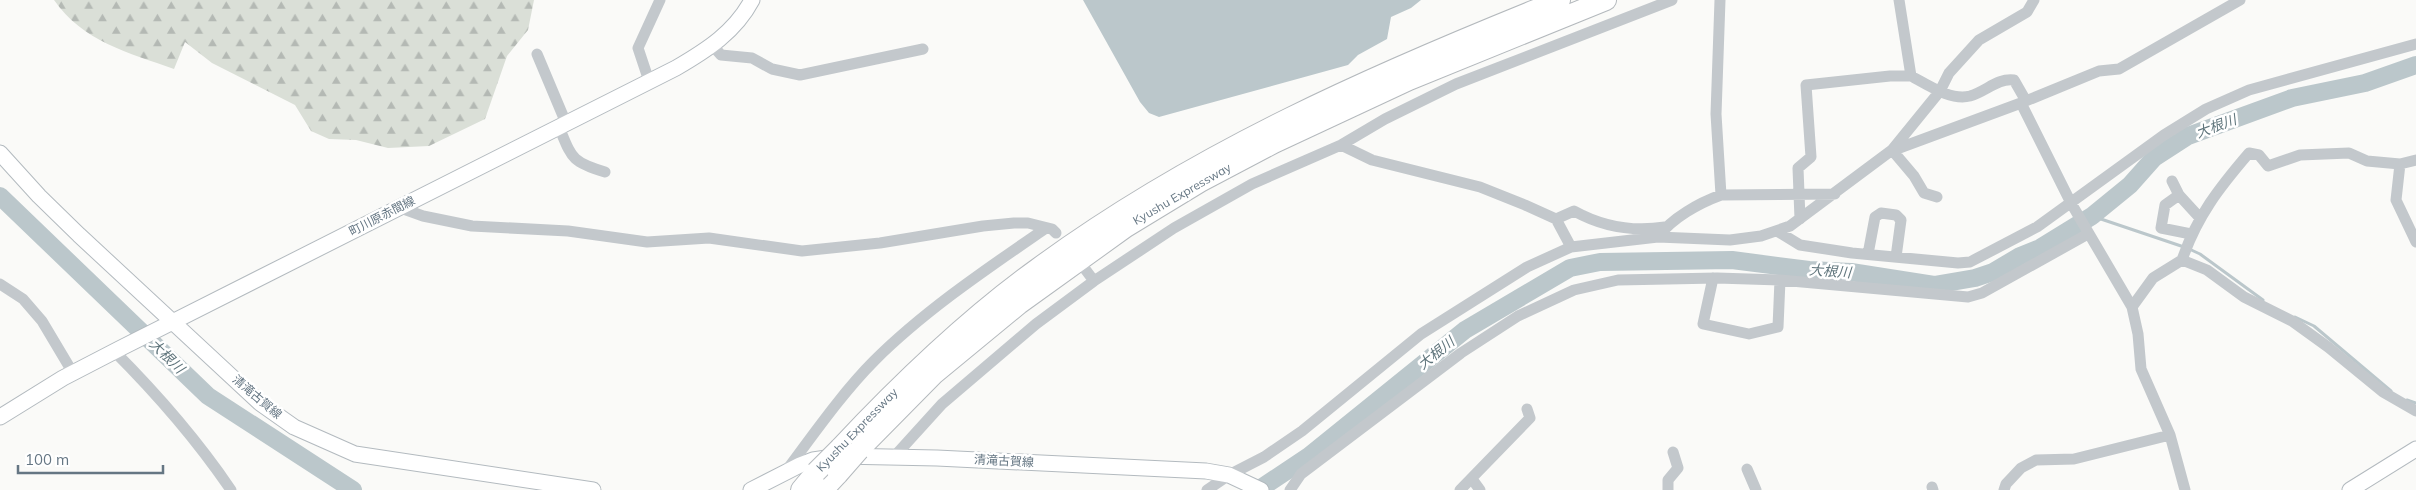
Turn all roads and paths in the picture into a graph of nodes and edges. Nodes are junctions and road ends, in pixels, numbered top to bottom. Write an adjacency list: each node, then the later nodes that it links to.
1 (660, 0): 16 (street)
2 (752, 0): 12 (main road, 町川原赤間線)
3 (1560, 0): 60 (highway, Kyushu Expressway)
4 (1606, 0): 60 (highway, Kyushu Expressway)
5 (1672, 0): 20 (street)
6 (1720, 0): 29 (street)
7 (1898, 0): 15 (street)
8 (2034, 0): 17 (street)
9 (2240, 0): 10 (street)
10 (2223, 4): 18 (street)
11 (2416, 44): 32 (street)
12 (713, 46): 13 (street); 16 (main road, 町川原赤間線)
13 (923, 49)
14 (537, 54): 19 (street)
15 (1911, 76): 17 (street); 27 (street)
16 (649, 81): 19 (main road, 町川原赤間線)
17 (1940, 91): 18 (street); 21 (street)
18 (2023, 102): 21 (street); 32 (street)
19 (562, 125): 25 (street); 33 (main road, 町川原赤間線)
20 (1341, 145): 36 (street); 50 (street)
21 (1892, 150): 28 (street); 31 (street)
22 (0, 153): 53 (main road, 清滝古賀線)
23 (2416, 160): 24 (street)
24 (2400, 164): 35 (street); 42 (street)
25 (605, 172)
26 (2172, 181): 30 (street)
27 (1800, 194): 28 (street); 29 (street); 34 (street)
28 (1835, 194): 34 (street)
29 (1721, 195): 37 (street)
30 (2179, 195): 35 (street); 40 (street)
31 (1937, 197)
32 (2071, 204): 39 (street); 45 (street)
33 (398, 208): 53 (main road, 町川原赤間線); 65 (street)
34 (1800, 218): 38 (street)
35 (2200, 218): 40 (street)
36 (1556, 219): 37 (street); 43 (street)
37 (1666, 227): 41 (street)
38 (1777, 231): 41 (street); 44 (street)
39 (2088, 234): 49 (street); 52 (street)
40 (2191, 234): 46 (street)
41 (1658, 237): 43 (street)
42 (2416, 242)
43 (1571, 247): 66 (street)
44 (1868, 254): 45 (street); 45 (street)
45 (1896, 257)
46 (2182, 260): 52 (street); 57 (street)
47 (1085, 269): 50 (street)
48 (1713, 278): 49 (street); 49 (street); 76 (street)
49 (1780, 280)
50 (1094, 281): 63 (street)
51 (0, 284): 55 (street)
52 (2132, 307): 59 (street)
53 (168, 324): 54 (main road, 町川原赤間線); 69 (main road, 清滝古賀線)
54 (116, 350): 55 (main road, 町川原赤間線); 71 (street)
55 (73, 373): 58 (main road, 町川原赤間線)
56 (1527, 409): 67 (street)
57 (2416, 411)
58 (0, 417)
59 (2170, 435): 81 (street); 82 (street)
60 (849, 449): 68 (highway, Kyushu Expressway, bridge); 68 (highway, Kyushu Expressway, bridge)
61 (2416, 449): 83 (main road)
62 (1673, 452): 79 (street)
63 (893, 458): 65 (main road, 清滝古賀線); 66 (main road, 清滝古賀線)
64 (1747, 468): 80 (street)
65 (786, 471): 70 (main road, 清滝古賀線)
66 (1234, 477): 74 (street); 75 (main road, 清滝古賀線)
67 (1472, 479): 77 (street); 78 (street)
68 (820, 481): 73 (highway, Kyushu Expressway)
69 (576, 489): 72 (main road, 清滝古賀線)
70 (755, 489)
71 (231, 490)
72 (593, 490)
73 (802, 490)
74 (1207, 490)
75 (1261, 490)
76 (1290, 490)
77 (1460, 490)
78 (1480, 490)
79 (1668, 490)
80 (1752, 490)
81 (2004, 490)
82 (2186, 490)
83 (2350, 490)

